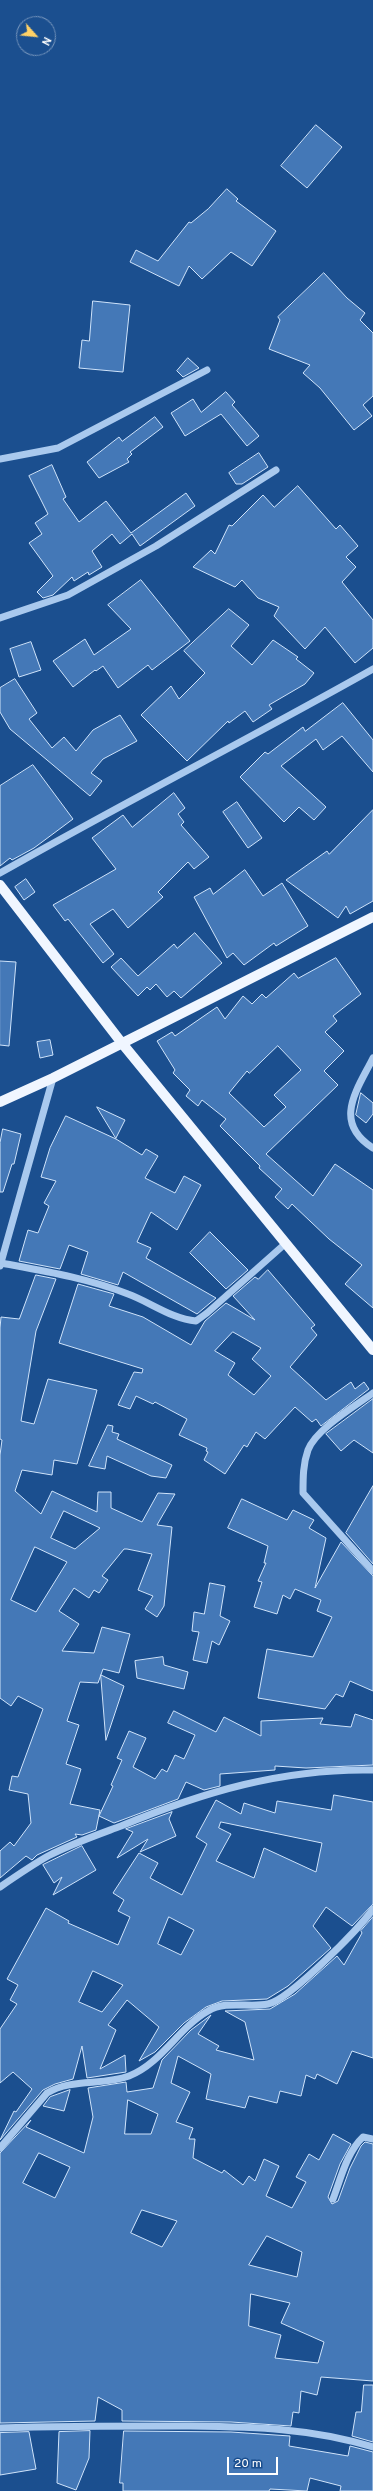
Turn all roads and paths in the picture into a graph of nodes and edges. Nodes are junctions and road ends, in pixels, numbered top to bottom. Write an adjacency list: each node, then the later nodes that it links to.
1 (207, 370): 2 (street)
2 (0, 459)
3 (276, 470): 4 (street)
4 (0, 618)
5 (373, 669): 6 (street)
6 (0, 873)
7 (0, 885): 9 (main road)
8 (373, 917): 9 (main road)
9 (121, 1042): 11 (main road); 14 (main road)
10 (373, 1058): 13 (street)
11 (52, 1078): 12 (main road); 15 (street)
12 (0, 1102)
13 (373, 1148)
14 (286, 1243): 15 (street); 16 (main road)
15 (0, 1265)
16 (373, 1350)
17 (373, 1393): 18 (street)
18 (373, 1571)
19 (373, 1770): 20 (street)
20 (0, 1887)
21 (373, 1909): 23 (street)
22 (373, 2138): 24 (street)
23 (0, 2148)
24 (333, 2199)
25 (0, 2428): 26 (street)
26 (373, 2447)

